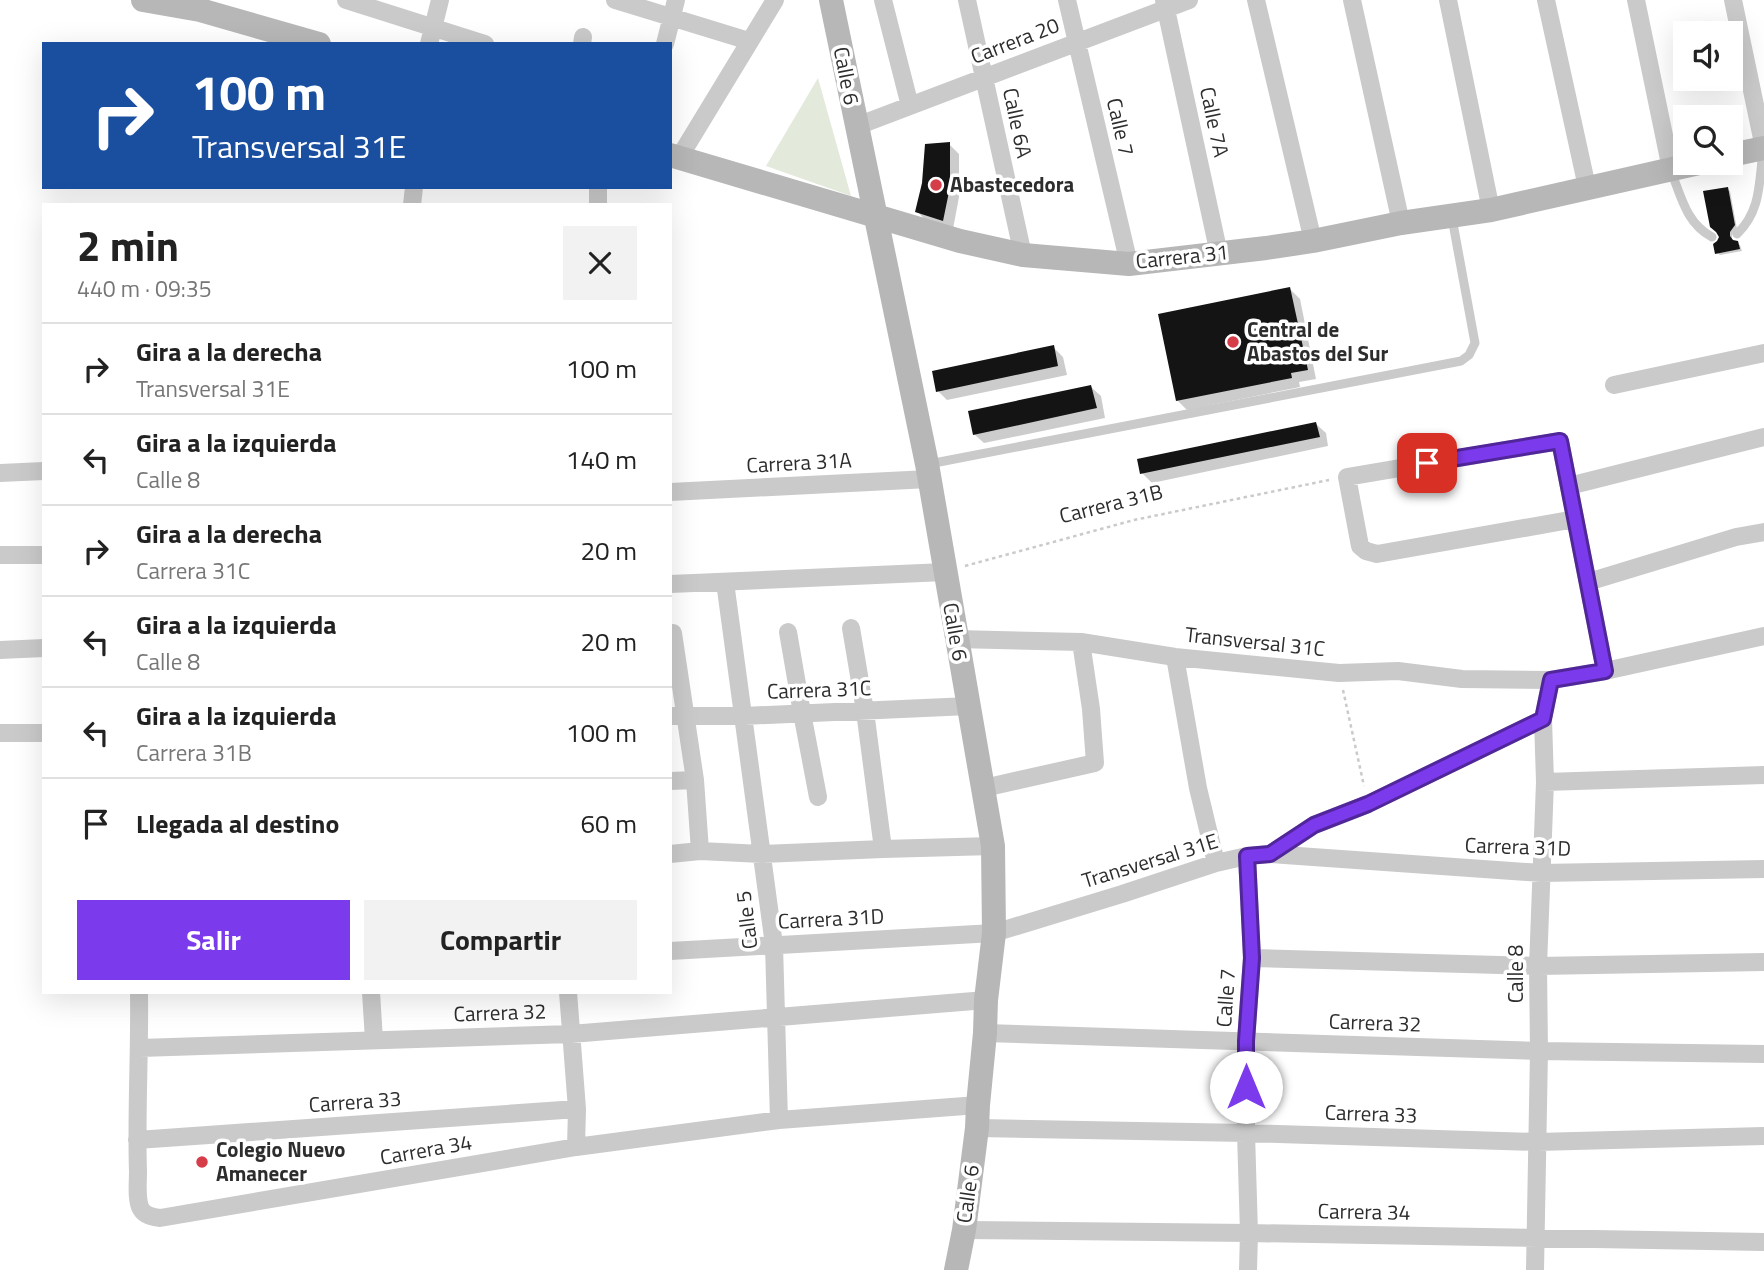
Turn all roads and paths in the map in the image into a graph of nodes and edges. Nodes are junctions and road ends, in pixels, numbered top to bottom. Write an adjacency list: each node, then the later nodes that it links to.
1 (143, 0): 18 (main road)
2 (346, 0): 20 (street)
3 (440, 0): 20 (street)
4 (614, 0): 19 (street)
5 (775, 0): 21 (street)
6 (831, 0): 28 (main road, Calle 6)
7 (883, 0): 27 (street)
8 (967, 0): 26 (street, Calle 6A)
9 (1067, 0): 25 (street, Calle 7)
10 (1189, 0): 17 (street, Carrera 20)
11 (1256, 0): 40 (street)
12 (1352, 0): 37 (street)
13 (1448, 0): 34 (street)
14 (1546, 0): 33 (street)
15 (1636, 0): 32 (street)
16 (1733, 0): 29 (street)
17 (1165, 4): 25 (street, Carrera 20); 41 (street, Calle 7A)
18 (202, 5): 22 (main road)
19 (674, 9): 21 (street); 24 (street)
20 (431, 36): 23 (street)
21 (749, 41): 31 (street)
22 (313, 42)
23 (472, 42)
24 (666, 42)
25 (1077, 42): 26 (street, Carrera 20); 43 (street, Calle 7)
26 (984, 78): 27 (street, Carrera 20); 42 (street, Calle 6A)
27 (910, 106): 28 (street, Carrera 20)
28 (857, 126): 35 (main road, Calle 6)
29 (1764, 148): 30 (main road); 38 (lane)
30 (1743, 152)
31 (675, 156): 35 (main road, Carrera 31)
32 (1671, 169): 33 (main road, Carrera 31); 39 (lane)
33 (1587, 187): 34 (main road, Carrera 31)
34 (1491, 210): 36 (main road, Carrera 31)
35 (874, 214): 42 (main road, Carrera 31); 48 (main road, Calle 6)
36 (1451, 215): 37 (main road, Carrera 31); 48 (lane)
37 (1401, 223): 40 (main road, Carrera 31)
38 (1737, 234)
39 (1712, 237)
40 (1313, 241): 41 (main road, Carrera 31)
41 (1219, 254): 43 (main road, Carrera 31)
42 (1023, 255): 43 (main road, Carrera 31)
43 (1129, 264)
44 (1764, 353): 45 (street)
45 (1614, 385)
46 (1764, 437): 51 (street)
47 (42, 471): 49 (street)
48 (928, 472): 52 (street, Carrera 31A); 57 (main road, Calle 6)
49 (0, 473)
50 (1347, 477): 51 (street); 53 (street); 57 (path, Carrera 31B)
51 (1569, 486): 53 (street)
52 (672, 492)
53 (1575, 519): 59 (street)
54 (1764, 532): 59 (street)
55 (0, 555): 56 (street)
56 (42, 555)
57 (945, 572): 58 (street); 65 (main road, Calle 6)
58 (725, 582): 60 (street); 77 (street, Calle 5)
59 (1588, 582): 71 (street)
60 (672, 584)
61 (851, 628): 75 (street)
62 (788, 632): 76 (street)
63 (673, 633): 69 (street)
64 (1764, 636): 71 (street)
65 (956, 639): 66 (street, Transversal 31C); 74 (main road, Calle 6)
66 (1081, 642): 70 (street, Transversal 31C); 86 (street)
67 (42, 648): 68 (street)
68 (0, 650)
69 (673, 654): 78 (street)
70 (1175, 657): 72 (street, Transversal 31C); 96 (street)
71 (1605, 671): 73 (street)
72 (1339, 673): 73 (street, Transversal 31C); 88 (path)
73 (1551, 680): 79 (street, Calle 8)
74 (969, 706): 75 (street, Carrera 31C); 86 (main road, Calle 6)
75 (865, 711): 76 (street, Carrera 31C); 90 (street)
76 (802, 713): 77 (street, Carrera 31C); 87 (street)
77 (744, 716): 78 (street, Carrera 31C); 93 (street, Calle 5)
78 (678, 717): 83 (street)
79 (1543, 719): 85 (street, Calle 8); 88 (street, Transversal 31E)
80 (0, 733): 81 (street)
81 (42, 733)
82 (1764, 775): 85 (street)
83 (695, 780): 84 (street); 91 (street)
84 (672, 781)
85 (1545, 782): 98 (street, Calle 8)
86 (984, 788): 89 (main road, Calle 6)
87 (818, 797)
88 (1368, 804): 94 (street, Transversal 31E)
89 (993, 846): 90 (street); 99 (main road, Calle 6)
90 (883, 849): 93 (street)
91 (700, 851): 92 (street); 93 (street)
92 (672, 854)
93 (762, 854): 100 (street, Calle 5)
94 (1270, 854): 95 (street, Transversal 31E); 98 (street, Carrera 31D)
95 (1247, 856): 96 (street, Transversal 31E); 102 (street, Calle 7)
96 (1216, 863): 99 (street, Transversal 31E)
97 (1764, 869): 98 (street, Carrera 31D)
98 (1541, 873): 104 (street, Calle 8)
99 (994, 933): 100 (street, Carrera 31D); 108 (main road, Calle 6)
100 (774, 945): 101 (street, Carrera 31D); 109 (street, Calle 5)
101 (672, 951)
102 (1252, 958): 104 (street); 113 (street, Calle 7)
103 (1764, 962): 104 (street)
104 (1538, 966): 115 (street, Calle 8)
105 (139, 994): 114 (street)
106 (370, 994): 112 (street)
107 (568, 994): 111 (street)
108 (986, 1000): 109 (street, Carrera 32); 110 (main road, Calle 6)
109 (776, 1016): 111 (street, Carrera 32); 119 (street, Calle 5)
110 (985, 1033): 113 (street, Carrera 32); 118 (main road, Calle 6)
111 (571, 1034): 112 (street, Carrera 32); 117 (street)
112 (374, 1040): 114 (street, Carrera 32)
113 (1246, 1041): 115 (street, Carrera 32); 120 (street, Calle 7)
114 (140, 1048): 122 (street)
115 (1539, 1051): 116 (street, Carrera 32); 123 (street, Calle 8)
116 (1764, 1054)
117 (577, 1109): 122 (street, Carrera 33); 124 (street)
118 (977, 1117): 119 (street, Carrera 33); 120 (street, Carrera 33); 125 (main road, Calle 6)
119 (779, 1120): 124 (street, Carrera 33)
120 (1246, 1133): 123 (street, Carrera 33); 126 (street, Calle 7)
121 (1764, 1136): 123 (street, Carrera 33)
122 (137, 1140): 124 (street, Carrera 34)
123 (1537, 1142): 127 (street, Calle 8)
124 (576, 1147)
125 (964, 1230): 126 (street, Carrera 34); 129 (main road, Calle 6)
126 (1249, 1233): 127 (street, Carrera 34); 130 (street, Calle 7)
127 (1536, 1238): 128 (street, Carrera 34); 131 (street, Calle 8)
128 (1764, 1242)
129 (956, 1270)
130 (1248, 1270)
131 (1535, 1270)

